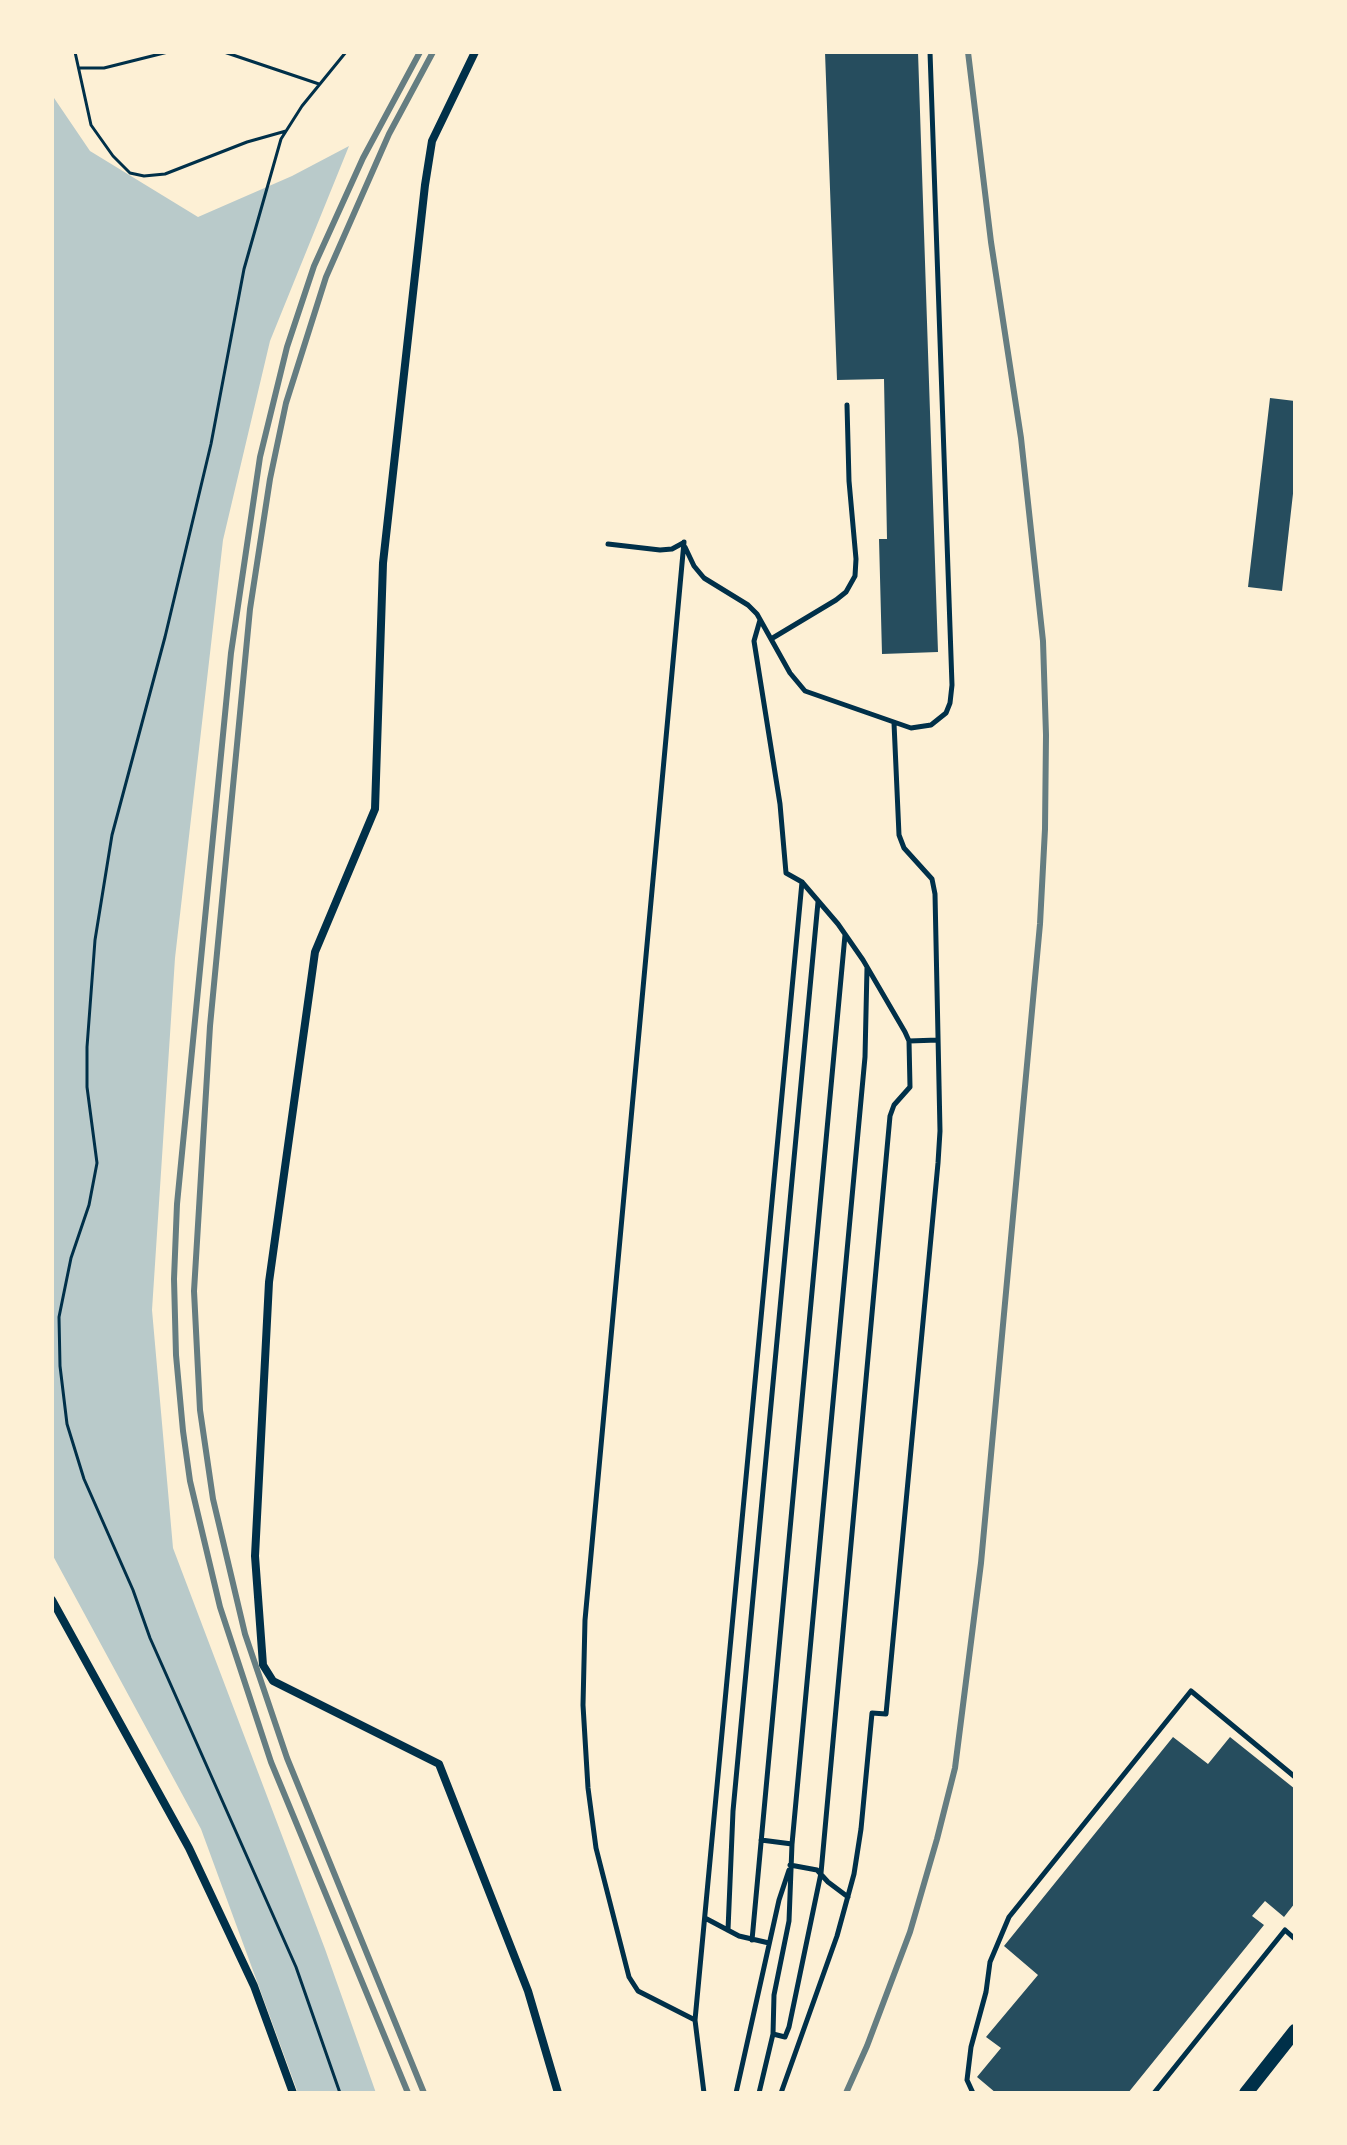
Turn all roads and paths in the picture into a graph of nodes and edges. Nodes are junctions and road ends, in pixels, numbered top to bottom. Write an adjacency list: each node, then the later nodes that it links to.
1 (75, 52): 7 (path)
2 (168, 52): 7 (path)
3 (224, 52): 8 (path)
4 (346, 52): 8 (path)
5 (475, 52): 39 (street)
6 (930, 52): 15 (lane)
7 (79, 68): 9 (path)
8 (319, 84): 9 (path)
9 (286, 131): 38 (path)
10 (847, 405): 14 (lane)
11 (684, 542): 12 (lane); 13 (lane); 34 (lane)
12 (608, 544)
13 (760, 620): 14 (lane); 16 (lane)
14 (771, 639): 15 (lane)
15 (894, 723): 20 (lane)
16 (802, 882): 17 (lane); 29 (lane)
17 (818, 901): 18 (lane); 30 (lane)
18 (845, 935): 19 (lane); 24 (lane)
19 (867, 967): 21 (lane); 25 (lane)
20 (938, 1040): 21 (lane); 28 (lane)
21 (909, 1041): 27 (lane)
22 (52, 1600): 37 (street)
23 (1295, 1777): 44 (lane)
24 (761, 1840): 25 (lane); 32 (lane)
25 (792, 1844): 26 (lane)
26 (790, 1865): 27 (lane); 33 (lane); 36 (lane)
27 (821, 1873): 28 (lane); 36 (lane)
28 (848, 1897): 43 (lane)
29 (705, 1918): 30 (lane); 34 (lane)
30 (728, 1930): 32 (lane)
31 (1295, 1939): 45 (lane)
32 (752, 1940): 33 (lane)
33 (769, 1943): 41 (lane)
34 (695, 2020): 40 (lane)
35 (1295, 2031): 46 (main road)
36 (773, 2034): 42 (lane)
37 (293, 2093)
38 (340, 2093)
39 (558, 2093)
40 (704, 2093)
41 (736, 2093)
42 (759, 2093)
43 (781, 2093)
44 (973, 2093)
45 (1154, 2093)
46 (1246, 2093)

